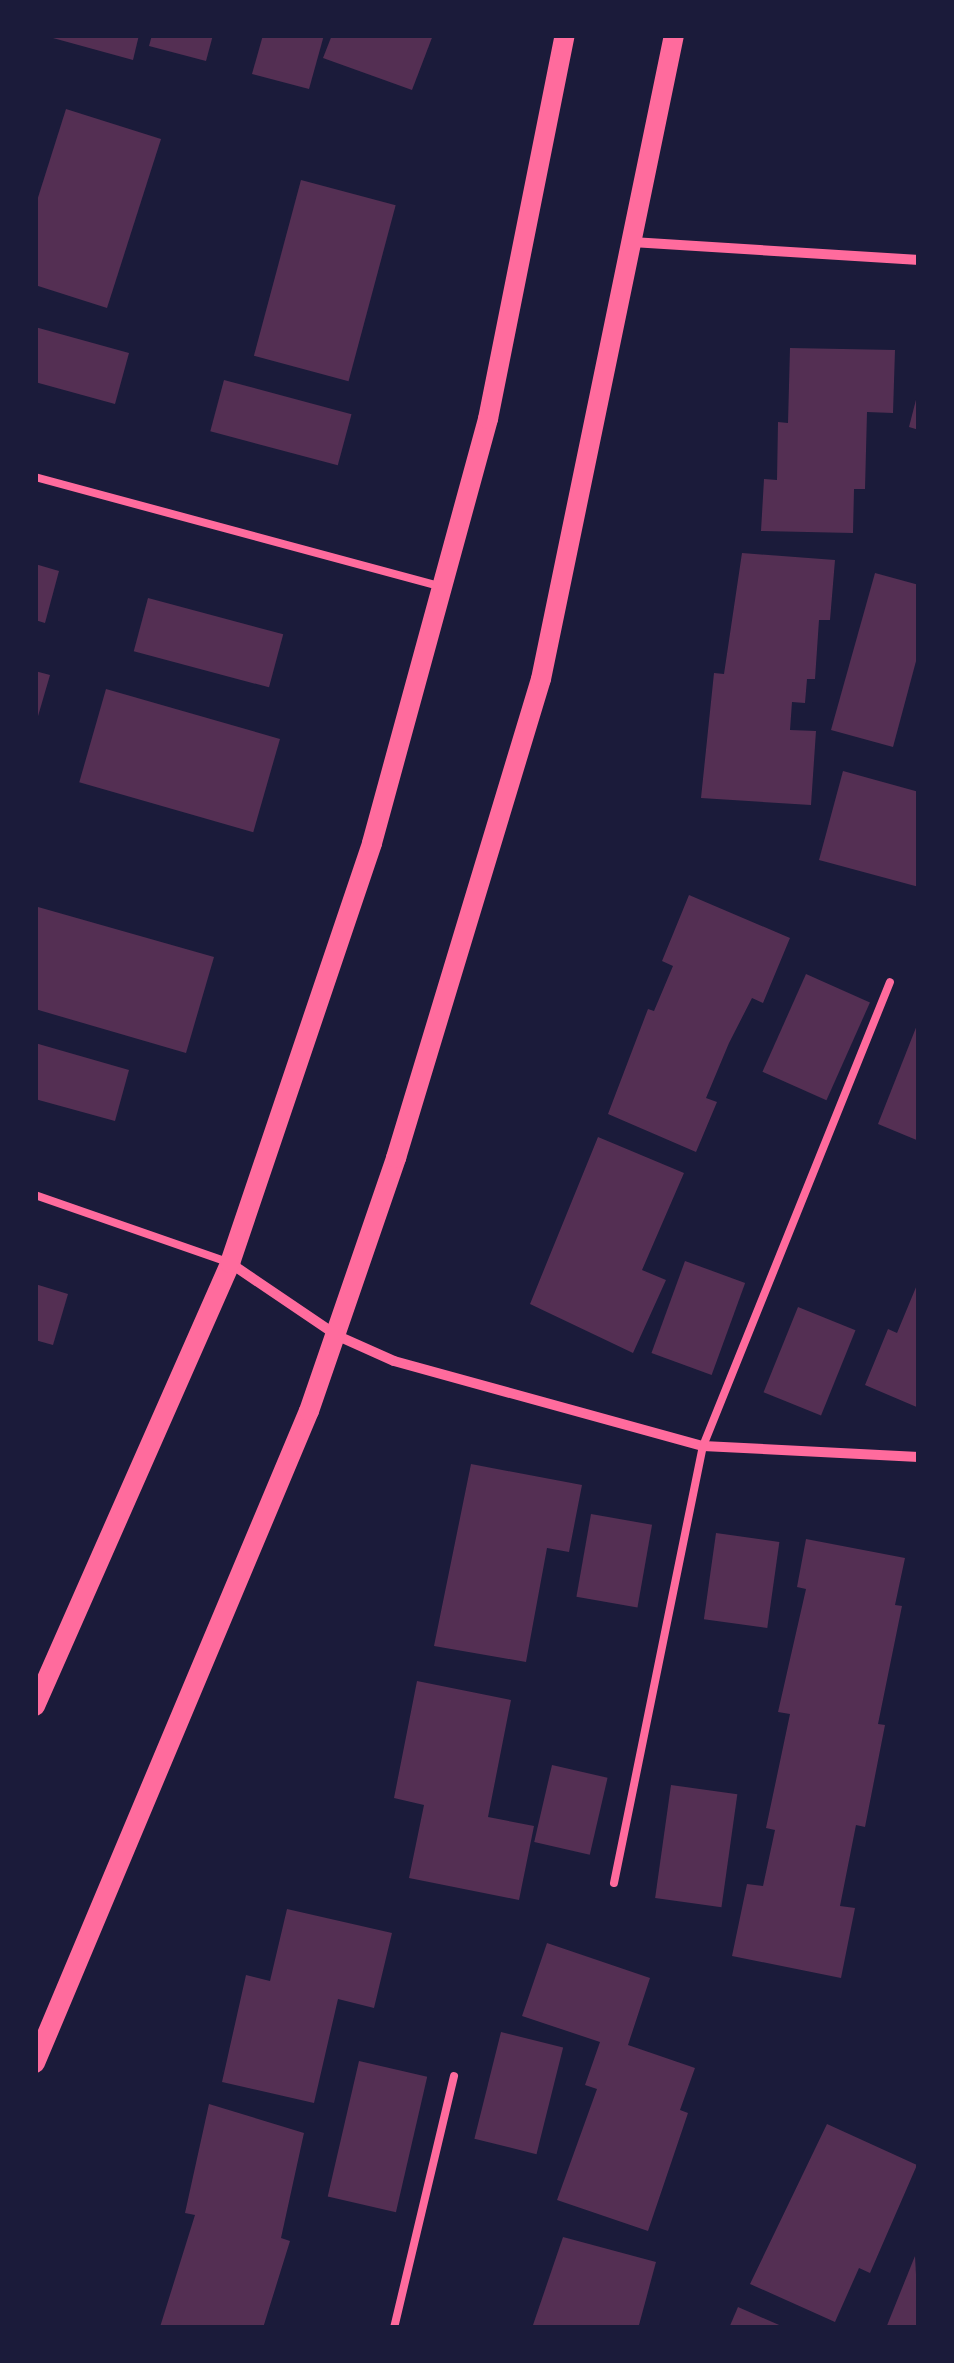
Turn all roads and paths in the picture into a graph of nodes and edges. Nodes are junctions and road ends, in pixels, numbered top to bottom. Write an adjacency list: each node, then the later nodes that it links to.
1 (566, 35): 6 (main road)
2 (674, 35): 3 (main road)
3 (632, 242): 4 (street); 10 (main road)
4 (919, 260)
5 (35, 477): 6 (lane)
6 (442, 588): 9 (main road)
7 (890, 982): 11 (lane)
8 (35, 1194): 9 (lane)
9 (230, 1263): 10 (street); 13 (main road)
10 (338, 1336): 11 (street); 15 (main road)
11 (703, 1446): 12 (street); 14 (lane)
12 (919, 1457)
13 (35, 1706)
14 (614, 1883)
15 (35, 2063)
16 (454, 2076): 17 (lane)
17 (394, 2328)

